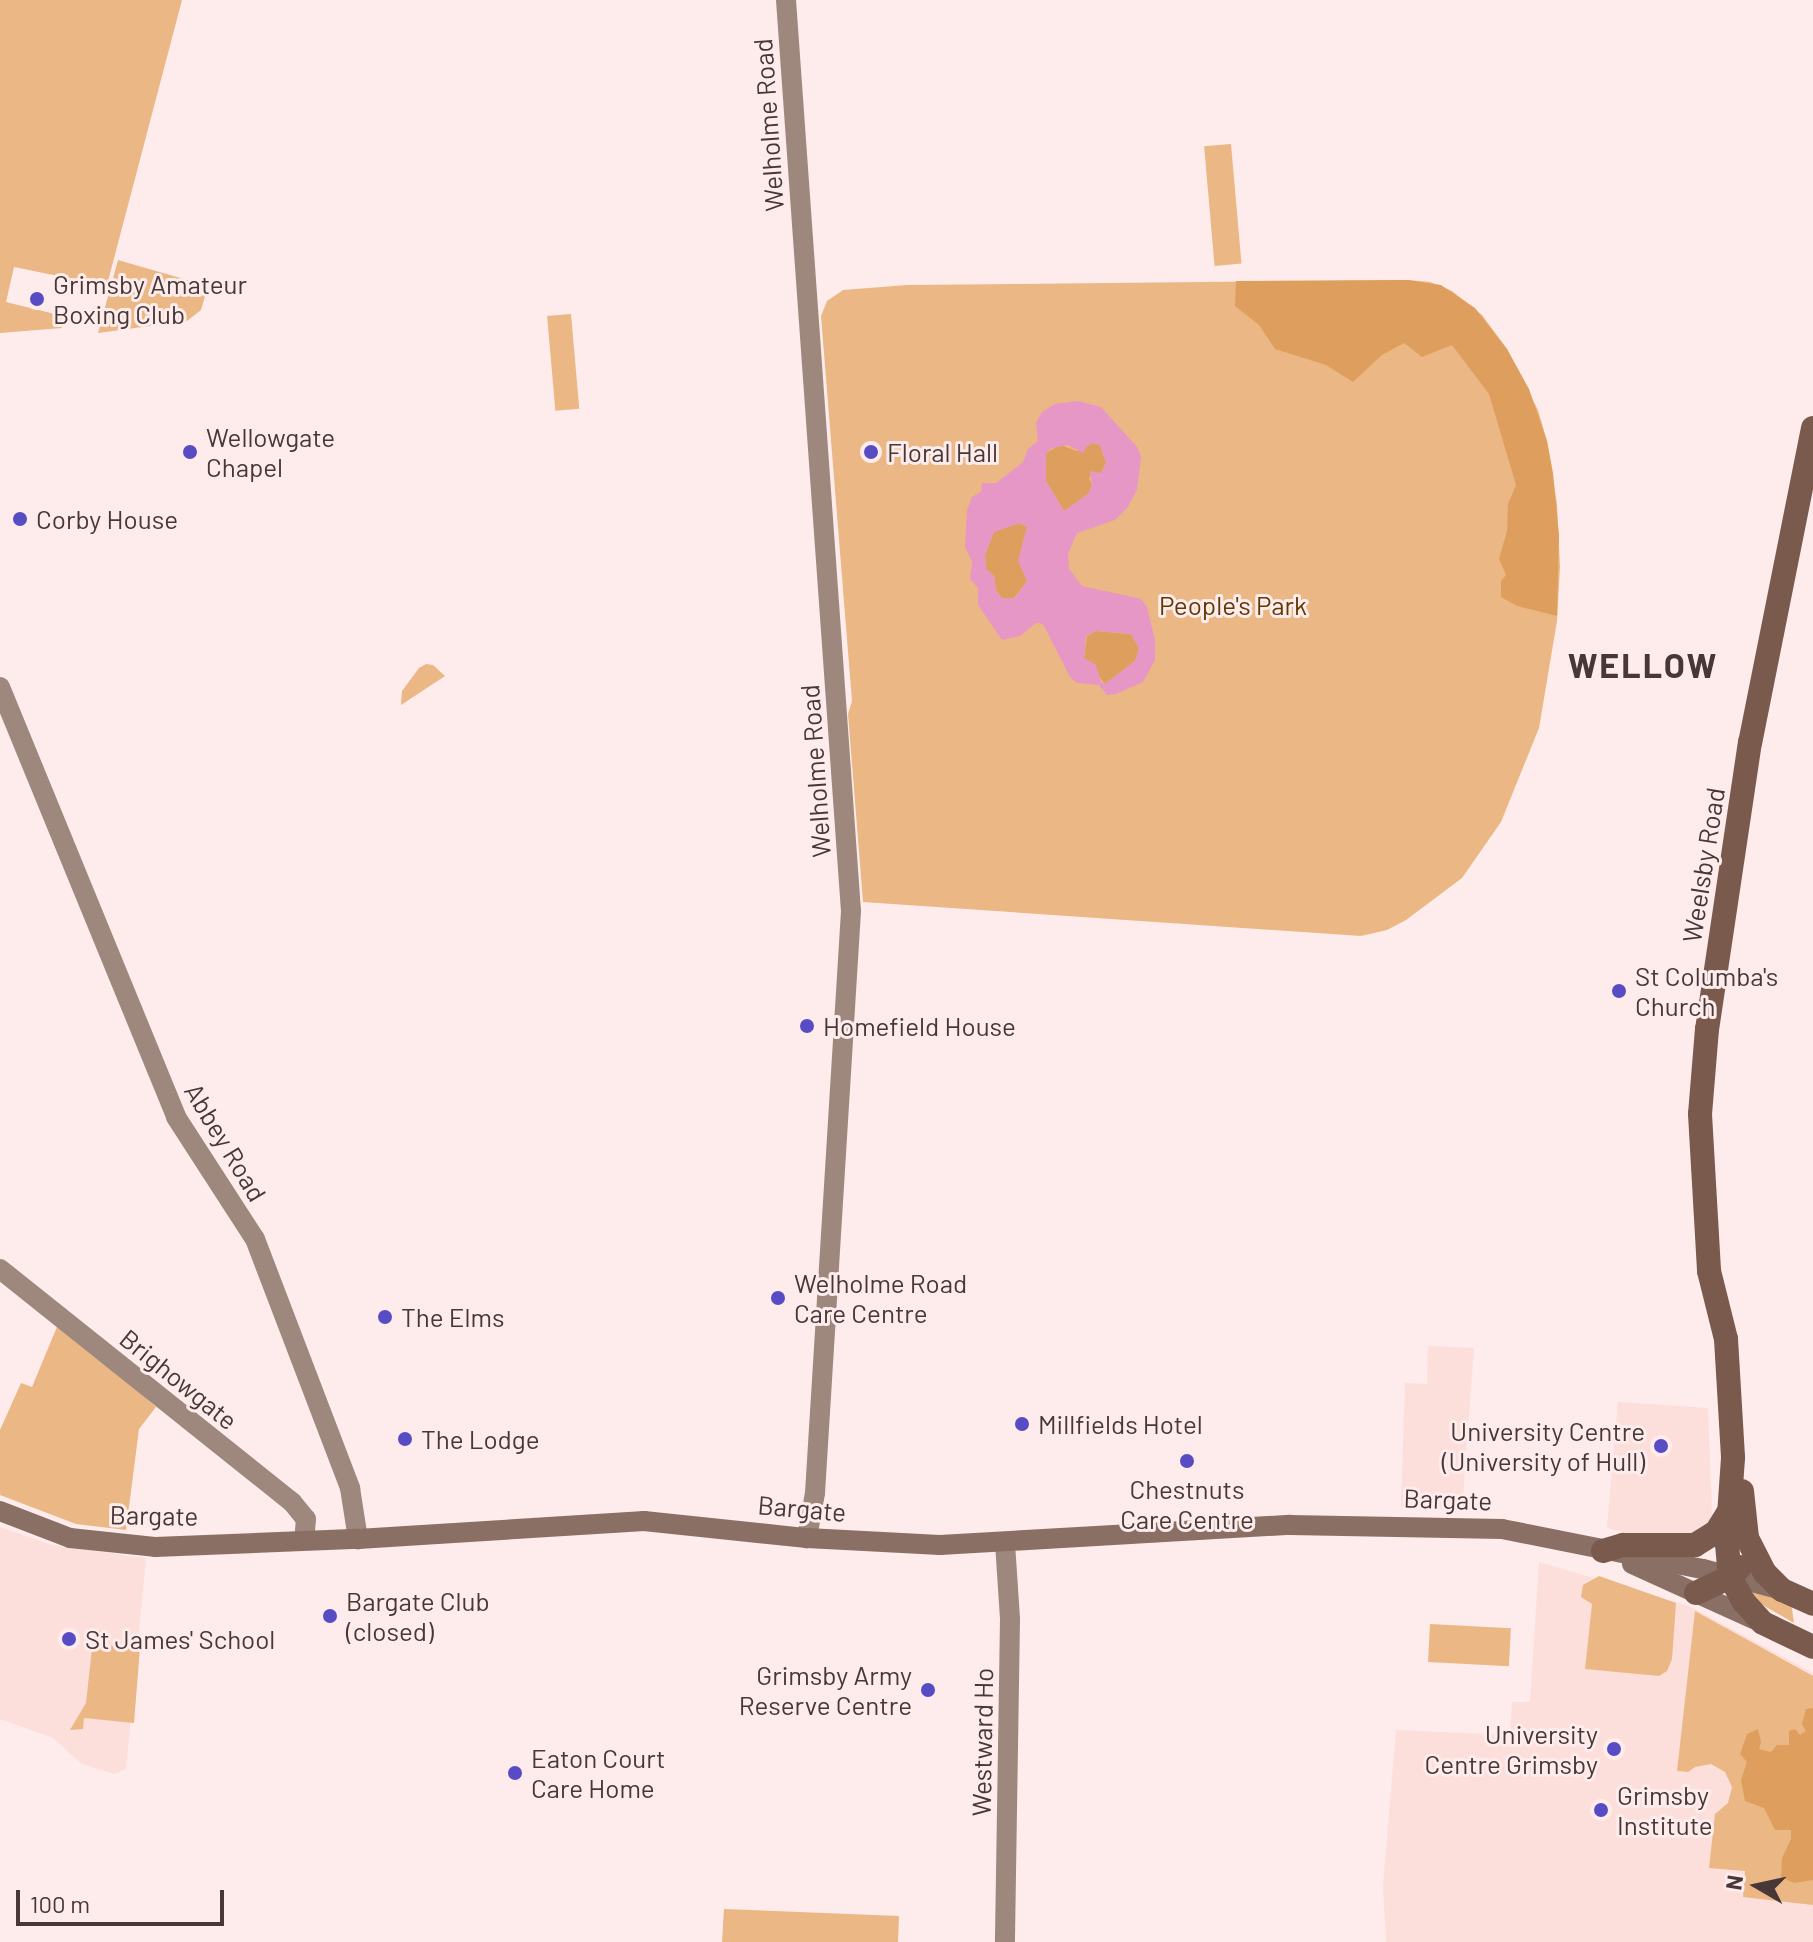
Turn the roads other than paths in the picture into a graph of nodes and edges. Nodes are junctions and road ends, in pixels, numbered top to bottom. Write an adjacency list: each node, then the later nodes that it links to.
1 (786, 0): 8 (street, Welholme Road)
2 (1813, 428): 5 (highway, Weelsby Road)
3 (0, 687): 10 (street, Abbey Road)
4 (0, 1269): 11 (street, Brighowgate)
5 (1733, 1458): 7 (highway, Weelsby Road); 9 (highway, Weelsby Road)
6 (0, 1511): 11 (main road, Bargate)
7 (1729, 1511): 13 (highway); 14 (highway, Weelsby Road)
8 (807, 1538): 10 (main road, Bargate); 12 (main road, Bargate)
9 (1747, 1538): 14 (highway); 15 (highway, Weelsby Road)
10 (358, 1539): 11 (main road, Bargate)
11 (304, 1540)
12 (1005, 1543): 13 (main road, Bargate); 20 (street, Westward Ho)
13 (1603, 1551): 14 (main road, Bargate); 16 (main road, Bargate)
14 (1730, 1577): 15 (main road, Bargate); 16 (highway); 18 (highway)
15 (1782, 1590): 17 (highway, Bargate)
16 (1696, 1593): 18 (main road, Bargate)
17 (1813, 1604)
18 (1763, 1623): 19 (highway, Bargate)
19 (1813, 1647)
20 (1005, 1942)

